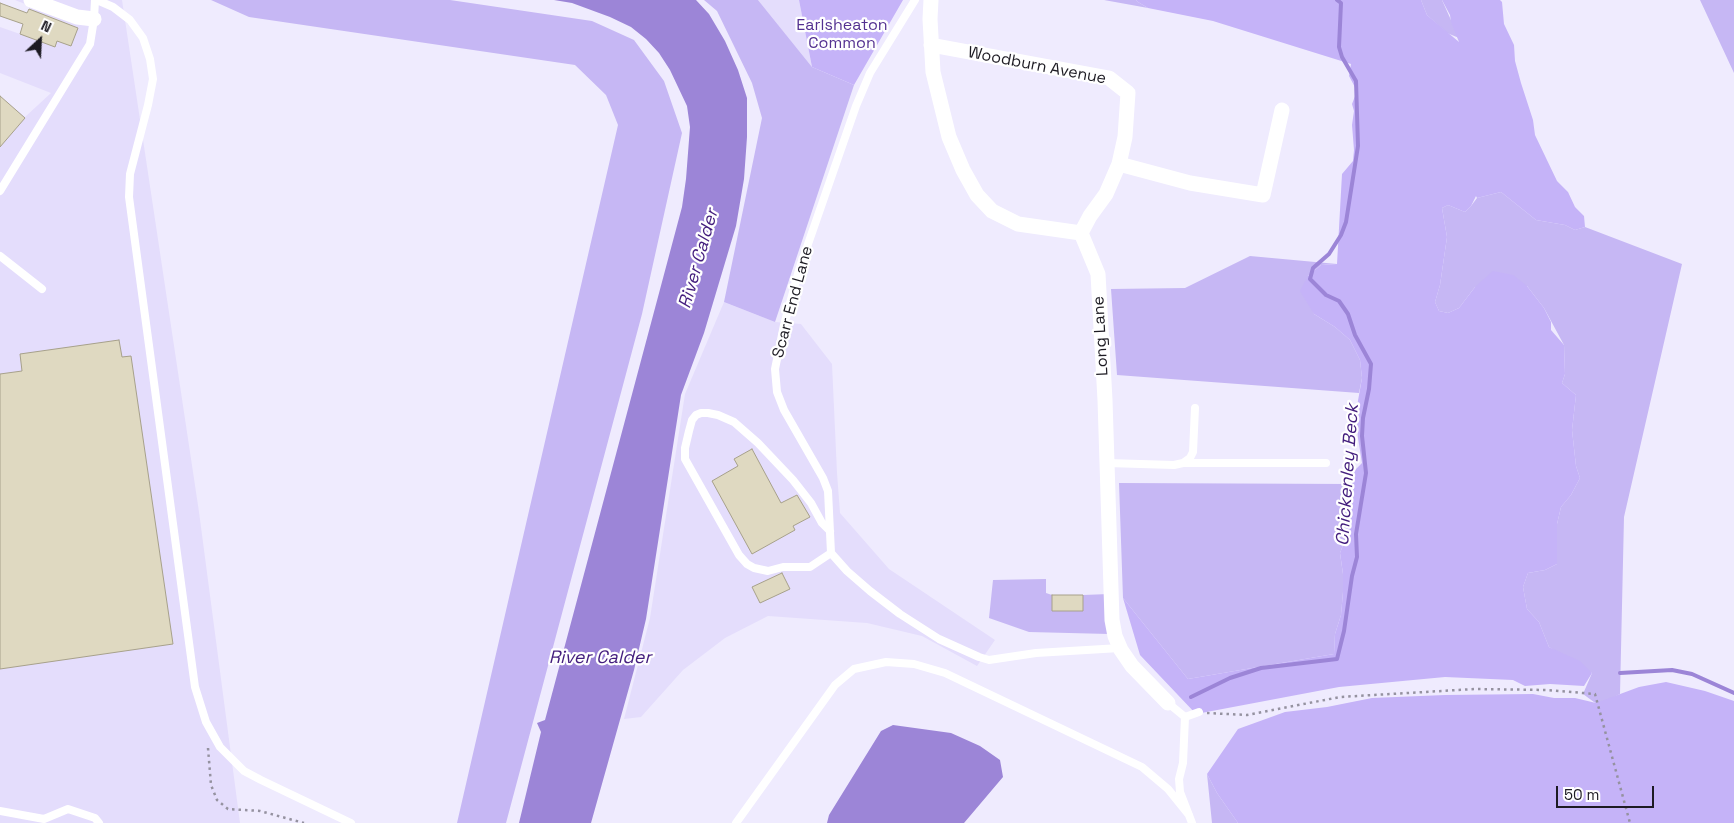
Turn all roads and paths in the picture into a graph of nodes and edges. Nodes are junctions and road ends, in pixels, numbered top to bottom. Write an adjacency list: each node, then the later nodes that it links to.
1 (32, 0): 5 (street)
2 (96, 0): 5 (lane); 23 (lane)
3 (915, 0): 17 (lane, Scarr End Lane)
4 (931, 0): 6 (street)
5 (94, 19): 9 (lane)
6 (931, 45): 8 (street, Woodburn Avenue); 10 (street)
7 (1282, 110): 8 (street)
8 (1119, 164): 10 (street, Woodburn Avenue)
9 (0, 190)
10 (1081, 233): 14 (street, Long Lane)
11 (0, 256): 12 (lane)
12 (42, 289)
13 (1195, 408): 15 (lane)
14 (1106, 463): 15 (lane); 19 (street, Long Lane)
15 (1182, 463): 16 (lane)
16 (1326, 463)
17 (830, 531): 18 (lane, Scarr End Lane); 18 (lane)
18 (832, 553): 19 (lane)
19 (1120, 648): 20 (street, Long Lane)
20 (1168, 703): 22 (lane, Long Lane)
21 (1199, 712): 22 (lane); 30 (path)
22 (1185, 717): 25 (lane)
23 (206, 722): 27 (path); 28 (lane)
24 (0, 811): 26 (lane)
25 (1191, 819): 29 (lane)
26 (99, 823)
27 (304, 823)
28 (351, 823)
29 (736, 823)
30 (1630, 823)

